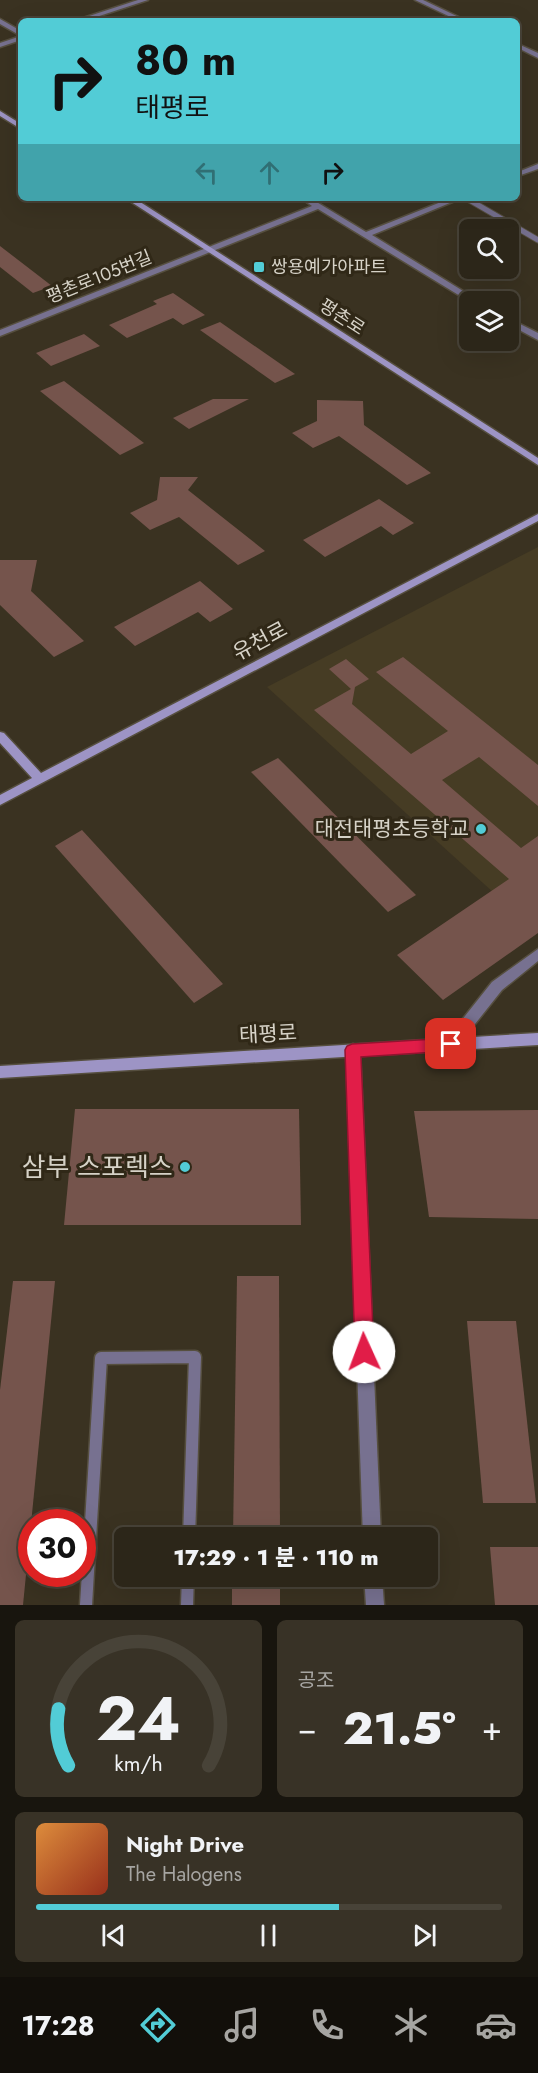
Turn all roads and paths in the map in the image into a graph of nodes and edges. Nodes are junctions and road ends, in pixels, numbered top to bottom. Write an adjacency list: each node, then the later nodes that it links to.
1 (145, 0): 3 (street)
2 (418, 0): 4 (street)
3 (87, 18)
4 (457, 18)
5 (0, 21): 6 (street)
6 (18, 34)
7 (18, 37): 8 (street)
8 (0, 45)
9 (520, 47): 10 (street)
10 (538, 56)
11 (0, 113): 12 (main road)
12 (18, 125)
13 (538, 166): 14 (street)
14 (520, 173)
15 (134, 201): 22 (main road, 평촌로)
16 (310, 201): 19 (street)
17 (450, 201): 20 (street)
18 (471, 201): 21 (lane)
19 (318, 206): 20 (street); 22 (street, 평촌로105번길)
20 (365, 235): 23 (street)
21 (538, 240)
22 (209, 251): 25 (street, 평촌로105번길); 27 (main road, 평촌로)
23 (459, 291)
24 (519, 327): 26 (street)
25 (0, 333)
26 (538, 338)
27 (538, 462)
28 (538, 517): 30 (main road, 유천로)
29 (0, 736): 30 (main road)
30 (40, 779): 31 (main road, 유천로)
31 (0, 800)
32 (538, 954): 34 (street)
33 (538, 1039): 34 (main road, 태평로)
34 (451, 1044): 35 (main road, 태평로)
35 (352, 1050): 36 (main road, 태평로); 38 (street)
36 (0, 1072)
37 (189, 1527): 41 (lane)
38 (372, 1527)
39 (188, 1587): 42 (lane)
40 (374, 1587): 43 (street)
41 (86, 1605)
42 (187, 1605)
43 (375, 1605)

